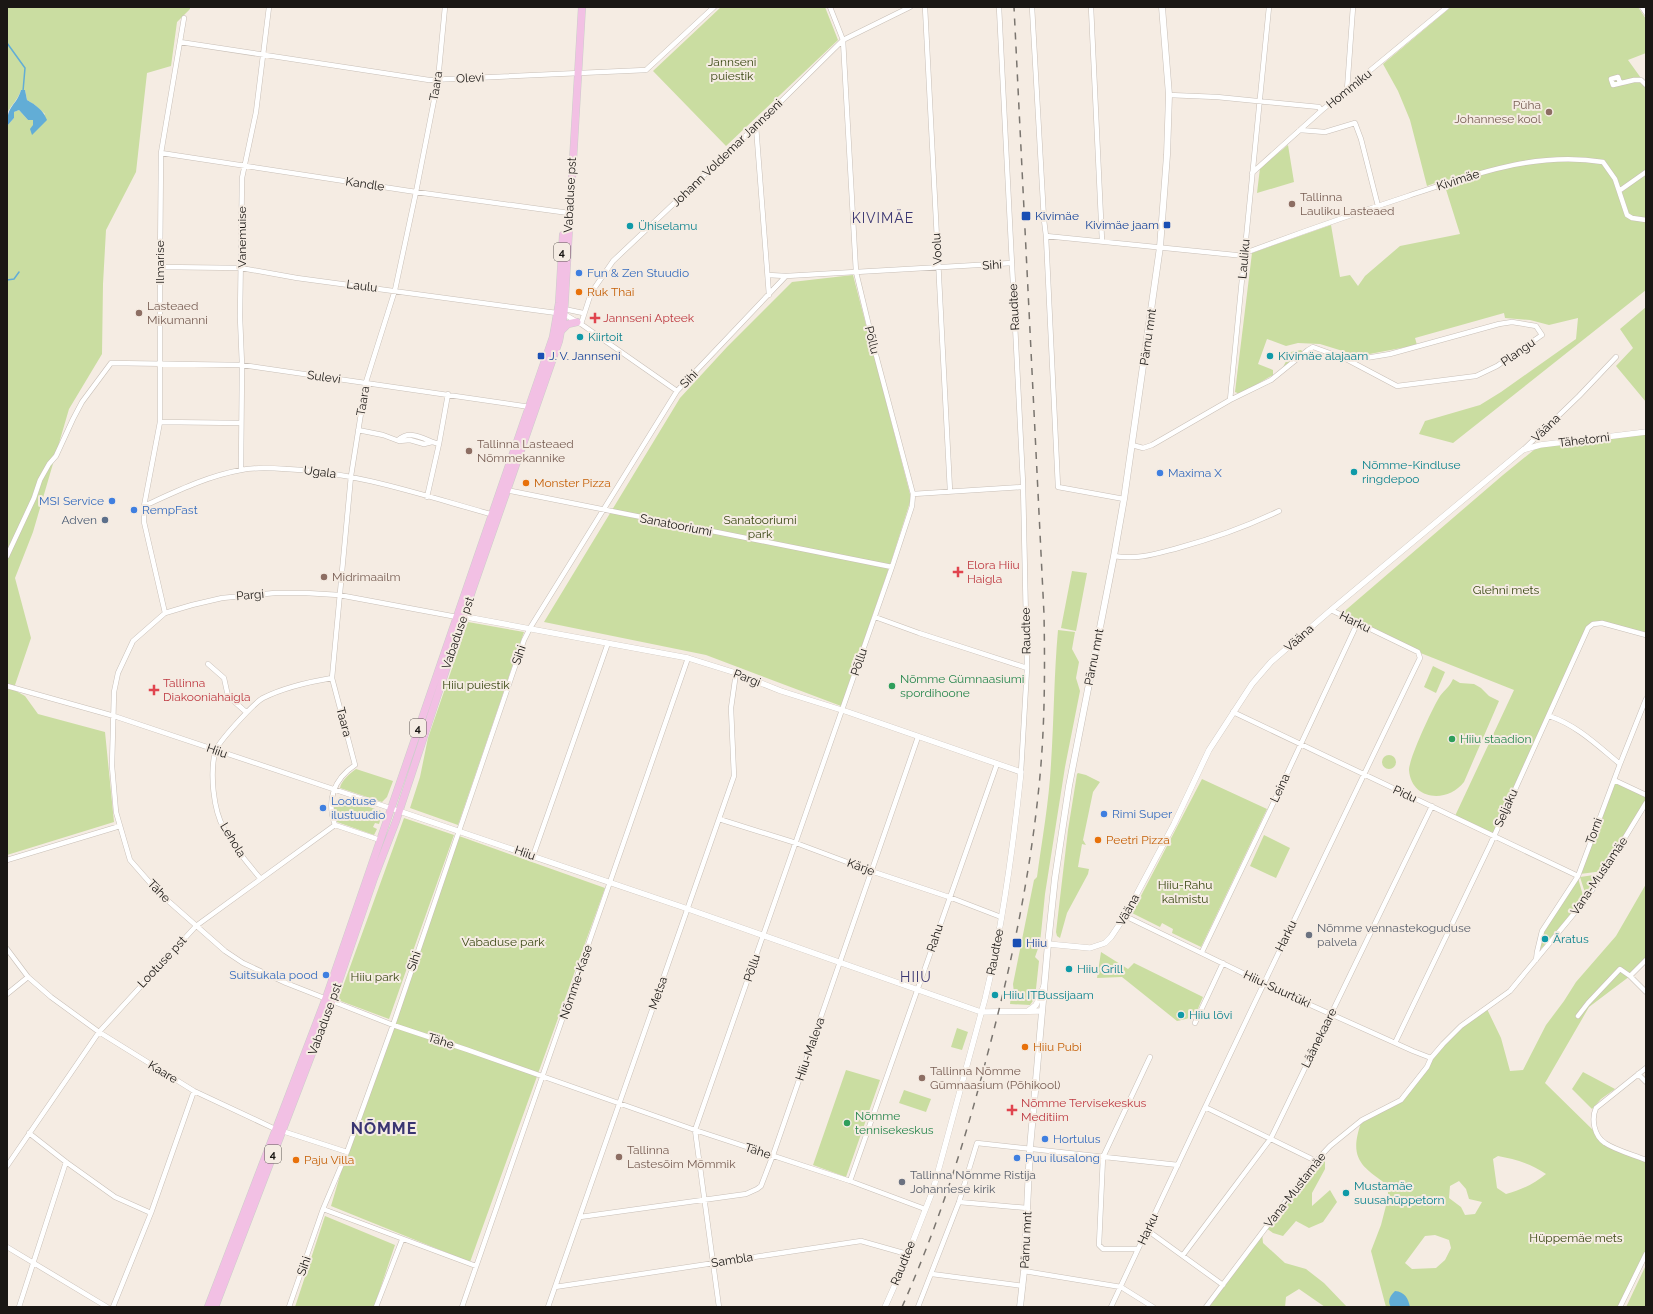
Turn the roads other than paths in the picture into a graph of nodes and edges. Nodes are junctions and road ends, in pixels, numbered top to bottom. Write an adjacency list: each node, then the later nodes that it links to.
1 (269, 7): 21 (street, Vanemuise)
2 (445, 7): 23 (street, Taara)
3 (577, 7): 22 (highway, Vabaduse pst / 4)
4 (582, 7): 22 (highway, Vabaduse pst / 4)
5 (714, 7): 22 (street, Olevi)
6 (830, 7): 19 (street, Põllu)
7 (910, 7): 19 (street, Johann Voldemar Jannseni)
8 (925, 7): 48 (street, Voolu)
9 (999, 7): 45 (street, Raudtee)
10 (1032, 7): 41 (street)
11 (1091, 7): 42 (street)
12 (1162, 7): 27 (main road, Pärnu mnt)
13 (1268, 7): 28 (street, Lauliku)
14 (1353, 7): 26 (street)
15 (1447, 7): 26 (street, Hommiku)
16 (1642, 7): 17 (street)
17 (1646, 13)
18 (184, 18): 20 (street, Ilmarise)
19 (843, 40): 30 (street, Johann Voldemar Jannseni); 49 (street, Põllu)
20 (180, 42): 21 (street, Olevi); 32 (street, Ilmarise)
21 (264, 55): 23 (street, Olevi); 33 (street, Vanemuise)
22 (575, 73): 23 (street, Olevi); 39 (highway, Vabaduse pst / 4)
23 (438, 80): 37 (street, Taara)
24 (1620, 83): 25 (street)
25 (1646, 85)
26 (1346, 90): 29 (street, Hommiku)
27 (1169, 94): 28 (street); 43 (main road, Pärnu mnt)
28 (1259, 101): 29 (street); 35 (street, Lauliku)
29 (1321, 111): 31 (street, Hommiku)
30 (756, 126): 50 (street); 55 (street, Johann Voldemar Jannseni)
31 (1300, 130): 35 (street, Hommiku); 38 (street)
32 (161, 153): 33 (street, Kandle); 46 (street, Ilmarise)
33 (244, 166): 37 (street, Kandle); 47 (street, Vanemuise)
34 (1646, 172): 36 (street)
35 (1252, 173): 44 (street, Lauliku)
36 (1619, 191): 38 (street, Kivimäe); 40 (street, Kivimäe)
37 (416, 192): 39 (street, Kandle); 52 (street, Taara)
38 (1378, 206): 44 (street, Kivimäe)
39 (567, 213): 54 (highway, Vabaduse pst / 4)
40 (1646, 220)
41 (1046, 236): 42 (street, Kivimäe); 81 (street)
42 (1102, 241): 43 (street, Kivimäe)
43 (1160, 247): 44 (street, Kivimäe); 72 (main road, Pärnu mnt)
44 (1245, 254): 65 (street, Lauliku)
45 (1012, 263): 48 (street, Sihi); 76 (street, Raudtee)
46 (160, 267): 47 (street, Laulu); 60 (street, Ilmarise)
47 (242, 268): 52 (street, Laulu); 61 (street, Vanemuise)
48 (938, 268): 49 (street, Sihi); 78 (street, Voolu)
49 (856, 272): 51 (street, Sihi); 79 (street, Põllu)
50 (768, 275): 51 (street); 53 (street)
51 (786, 276): 53 (street, Sihi)
52 (395, 290): 54 (street, Laulu); 62 (street, Taara)
53 (769, 295): 63 (street, Sihi)
54 (562, 312): 55 (street); 56 (street); 57 (highway, Vabaduse pst / 4); 66 (highway, Vabaduse pst / 4)
55 (583, 313): 56 (street, Johann Voldemar Jannseni)
56 (579, 323): 57 (highway); 63 (street)
57 (562, 330): 66 (highway, Vabaduse pst / 4)
58 (1616, 356): 73 (street, Vääna)
59 (1346, 359): 59 (street, Plangu); 65 (street, Plangu)
60 (160, 364): 61 (street, Sulevi); 67 (street, Ilmarise); 86 (street, Sulevi)
61 (242, 365): 62 (street, Sulevi); 68 (street, Vanemuise)
62 (366, 382): 64 (street, Sulevi); 69 (street, Taara)
63 (677, 391): 83 (street, Sihi)
64 (448, 394): 66 (street, Sulevi); 71 (street)
65 (1230, 400): 72 (street)
66 (532, 408): 77 (highway, Vabaduse pst / 4)
67 (160, 422): 68 (street); 82 (street, Ilmarise)
68 (241, 423): 74 (street, Vanemuise)
69 (358, 430): 71 (street); 75 (street, Taara)
70 (1646, 432): 73 (street, Tähetorni)
71 (439, 444): 80 (street)
72 (1132, 446): 81 (main road, Pärnu mnt)
73 (1523, 450): 90 (street, Vääna)
74 (242, 470): 75 (street, Ugala); 82 (street, Ugala)
75 (351, 476): 80 (street, Ugala); 89 (street, Taara)
76 (1023, 487): 78 (street); 100 (street, Raudtee)
77 (504, 489): 83 (street, Sanatooriumi); 85 (highway, Vabaduse pst / 4)
78 (950, 491): 79 (street)
79 (913, 494): 88 (street, Põllu)
80 (427, 496): 85 (street, Ugala)
81 (1124, 499): 87 (main road, Pärnu mnt)
82 (144, 506): 91 (street, Ilmarise)
83 (603, 510): 88 (street, Sanatooriumi); 95 (street, Sihi)
84 (1278, 511): 87 (street)
85 (494, 516): 92 (highway, Vabaduse pst / 4)
86 (7, 556)
87 (1114, 556): 143 (main road, Pärnu mnt)
88 (892, 568): 93 (street, Põllu)
89 (339, 595): 91 (street, Pargi); 92 (street, Pargi); 102 (street, Taara)
90 (1331, 610): 94 (street, Harku); 107 (street, Vääna)
91 (165, 614): 108 (street, Pargi)
92 (460, 616): 95 (street, Pargi); 122 (highway, Vabaduse pst / 4); 123 (highway, Vabaduse pst / 4)
93 (875, 617): 100 (street); 105 (street, Põllu)
94 (1356, 624): 111 (street, Leina); 116 (street, Harku)
95 (530, 628): 97 (street, Pargi); 127 (street, Sihi)
96 (1646, 635): 109 (street, Seljaku)
97 (608, 642): 98 (street, Pargi); 131 (street)
98 (688, 658): 101 (street, Pargi); 136 (street, Nõmme-Kase)
99 (208, 664): 106 (street)
100 (1027, 668): 115 (street, Raudtee)
101 (736, 673): 105 (street, Pargi); 124 (street, Metsa)
102 (332, 678): 106 (street); 118 (street, Taara)
103 (7, 686): 108 (street, Hiiu)
104 (1646, 699): 114 (street, Torni)
105 (842, 710): 110 (street, Pargi); 130 (street, Põllu)
106 (246, 712): 112 (street)
107 (1233, 712): 111 (street, Pidu); 139 (street, Vääna)
108 (114, 716): 112 (street, Hiiu); 126 (street, Tähe)
109 (1549, 716): 114 (street); 128 (street, Seljaku)
110 (918, 737): 113 (street, Pargi); 133 (street, Hiiu-Maleva)
111 (1301, 744): 116 (street, Pidu); 145 (street, Leina)
112 (215, 750): 118 (street, Hiiu); 135 (street, Lehola)
113 (997, 764): 115 (street, Pargi); 137 (street, Rahu)
114 (1620, 764): 117 (street, Torni)
115 (1021, 772): 140 (street, Raudtee)
116 (1364, 774): 121 (street, Pidu); 152 (street, Harku)
117 (1614, 780): 119 (street); 134 (street, Torni)
118 (333, 790): 122 (street, Hiiu); 125 (street)
119 (1646, 795)
120 (1646, 803): 146 (street, Vana-Mustamäe)
121 (1432, 806): 128 (street, Pidu); 161 (street, Läänekaare)
122 (391, 809): 123 (street, Hiiu); 129 (highway, Vabaduse pst / 4)
123 (399, 811): 127 (street, Hiiu); 157 (highway, Vabaduse pst / 4)
124 (719, 819): 130 (street, Kärje); 138 (street, Metsa)
125 (335, 825): 129 (street); 135 (street, Lootuse pst)
126 (120, 826): 132 (street); 141 (street, Tähe)
127 (458, 831): 131 (street, Hiiu); 164 (street, Sihi)
128 (1494, 836): 134 (street, Pidu); 166 (street, Seljaku)
129 (380, 840): 157 (highway, Vabaduse pst / 4)
130 (796, 843): 133 (street, Kärje); 142 (street, Põllu)
131 (533, 856): 136 (street, Hiiu)
132 (7, 860)
133 (871, 871): 137 (street, Kärje); 148 (street, Hiiu-Maleva)
134 (1578, 876): 146 (street, Torni)
135 (260, 878): 141 (street, Lootuse pst)
136 (610, 882): 138 (street, Hiiu); 171 (street, Nõmme-Kase)
137 (949, 897): 140 (street, Kärje); 154 (street, Rahu)
138 (688, 909): 142 (street, Hiiu); 174 (street, Metsa)
139 (1125, 916): 143 (street, Vääna); 145 (street, Hiiu-Suurtüki)
140 (1002, 917): 160 (street, Raudtee)
141 (196, 926): 157 (street, Tähe); 165 (street, Lootuse pst)
142 (763, 936): 148 (street, Hiiu); 177 (street, Põllu)
143 (1048, 944): 153 (main road, Pärnu mnt)
144 (7, 949): 151 (street, Kaare)
145 (1202, 952): 149 (street, Hiiu-Suurtüki)
146 (1536, 960): 168 (street, Vana-Mustamäe)
147 (1646, 960): 150 (street)
148 (841, 962): 154 (street, Hiiu); 182 (street, Hiiu-Maleva)
149 (1223, 963): 152 (street, Hiiu-Suurtüki); 163 (street)
150 (1630, 976): 155 (street); 162 (street)
151 (28, 977): 156 (street); 165 (street, Kaare)
152 (1264, 983): 161 (street, Hiiu-Suurtüki); 175 (street, Harku)
153 (1044, 985): 158 (street); 159 (main road, Pärnu mnt)
154 (918, 989): 160 (street, Hiiu); 189 (street, Rahu)
155 (1646, 992)
156 (7, 994)
157 (329, 1000): 164 (street, Tähe); 176 (highway, Vabaduse pst / 4)
158 (1028, 1011): 159 (street, Hiiu); 160 (street, Hiiu)
159 (1042, 1011): 180 (main road, Pärnu mnt)
160 (981, 1012): 194 (street, Raudtee)
161 (1331, 1013): 166 (street, Hiiu-Suurtüki); 179 (street, Läänekaare)
162 (1578, 1016)
163 (1195, 1023)
164 (393, 1025): 171 (street, Tähe); 181 (street, Sihi)
165 (99, 1032): 173 (street, Kaare); 178 (street, Lootuse pst)
166 (1395, 1043): 168 (street, Hiiu-Suurtüki)
167 (1150, 1057): 183 (street)
168 (1431, 1058): 185 (street, Vana-Mustamäe)
169 (1646, 1068): 170 (street)
170 (1638, 1074): 172 (street); 184 (street)
171 (543, 1076): 174 (street, Tähe); 206 (street, Nõmme-Kase)
172 (1646, 1082)
173 (194, 1091): 176 (street, Kaare); 195 (street)
174 (620, 1103): 177 (street, Tähe); 196 (street, Metsa)
175 (1205, 1107): 179 (street); 187 (street, Harku)
176 (279, 1129): 181 (street, Kaare); 216 (highway, Vabaduse pst / 4); 217 (highway, Vabaduse pst / 4)
177 (695, 1130): 182 (street, Tähe); 190 (street, Põllu)
178 (29, 1133): 186 (street); 188 (street, Lootuse pst)
179 (1271, 1138): 185 (street); 203 (street, Läänekaare)
180 (1030, 1148): 183 (street); 191 (street); 192 (main road, Pärnu mnt)
181 (346, 1152): 193 (street, Sihi)
182 (773, 1155): 189 (street, Tähe); 190 (street, Hiiu-Maleva)
183 (1103, 1157): 187 (street); 200 (street)
184 (1646, 1160)
185 (1316, 1161): 209 (street, Vana-Mustamäe)
186 (66, 1162): 195 (street); 205 (street)
187 (1178, 1165): 197 (street, Harku)
188 (7, 1166)
189 (850, 1181): 194 (street, Tähe)
190 (704, 1199): 196 (street, Hiiu-Maleva); 204 (street, Põllu)
191 (959, 1202): 192 (street); 208 (street)
192 (1027, 1208): 207 (main road, Pärnu mnt)
193 (323, 1209): 198 (street); 218 (street, Sihi)
194 (924, 1209): 201 (street, Raudtee)
195 (150, 1213): 215 (street)
196 (580, 1217): 212 (street, Metsa)
197 (1147, 1230): 200 (street, Harku); 203 (street)
198 (402, 1240): 206 (street); 219 (street)
199 (7, 1247): 205 (street)
200 (1138, 1249): 211 (street, Harku)
201 (907, 1254): 204 (street, Sambla); 223 (street, Raudtee)
202 (1646, 1254): 229 (street)
203 (1182, 1255): 209 (street)
204 (714, 1263): 212 (street, Sambla); 222 (street, Põllu)
205 (34, 1264): 213 (street); 214 (street)
206 (476, 1266): 220 (street, Nõmme-Kase)
207 (1024, 1271): 210 (main road, Pärnu mnt); 211 (street)
208 (932, 1274): 210 (street); 224 (street)
209 (1223, 1285): 228 (street, Vana-Mustamäe)
210 (1023, 1286): 225 (main road, Pärnu mnt)
211 (1121, 1286): 226 (street, Harku); 227 (street)
212 (555, 1287): 221 (street, Metsa)
213 (19, 1307)
214 (107, 1307)
215 (113, 1307)
216 (208, 1307)
217 (215, 1307)
218 (289, 1307)
219 (376, 1307)
220 (462, 1307)
221 (548, 1307)
222 (719, 1307)
223 (885, 1307)
224 (918, 1307)
225 (1020, 1307)
226 (1111, 1307)
227 (1153, 1307)
228 (1206, 1307)
229 (1620, 1307)

